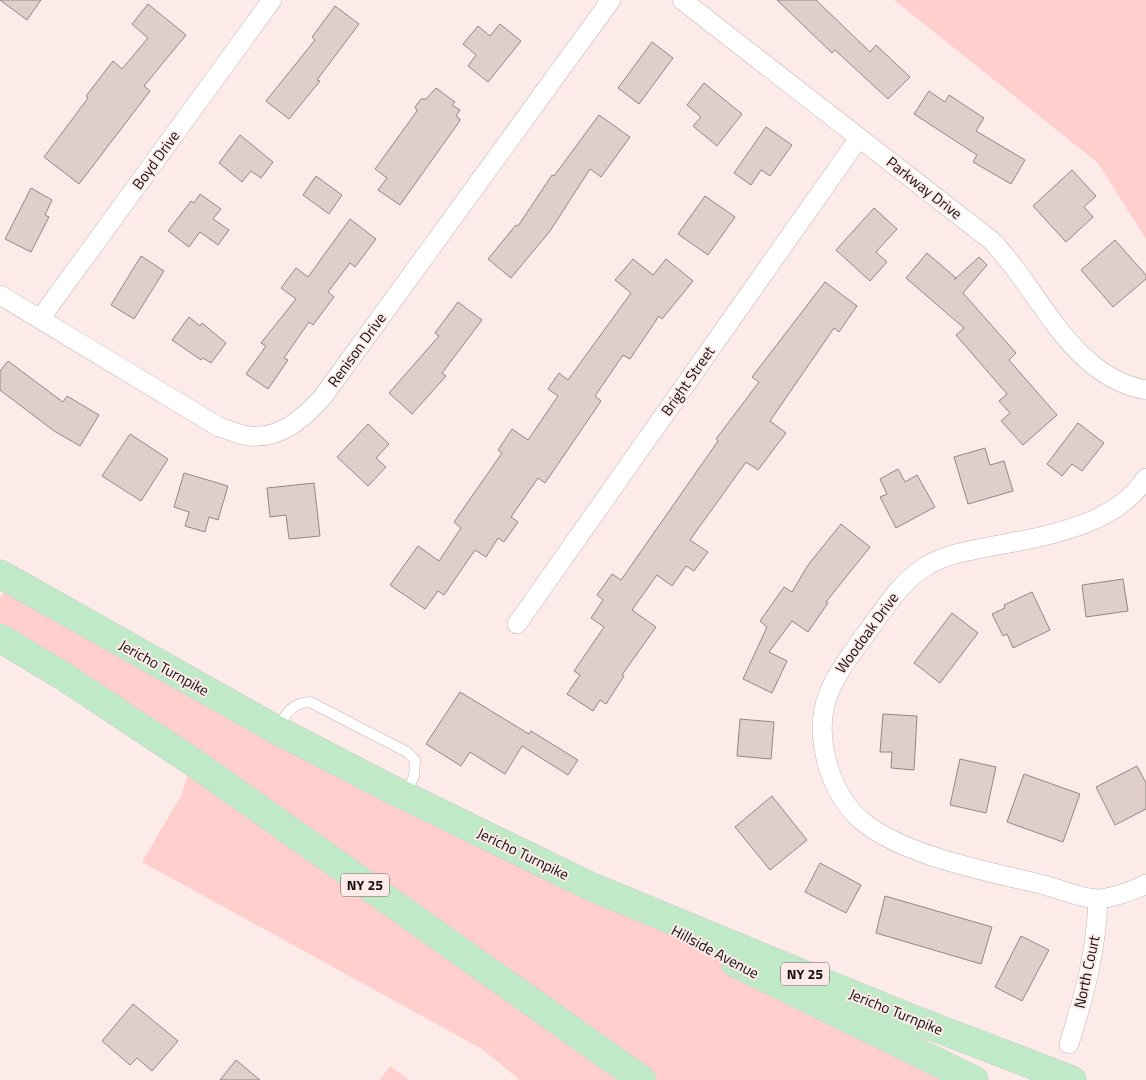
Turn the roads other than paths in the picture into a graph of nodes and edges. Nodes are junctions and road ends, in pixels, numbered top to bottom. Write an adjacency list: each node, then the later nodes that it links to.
1 (272, 0): 6 (street, Boyd Drive)
2 (611, 0): 6 (street, Renison Drive)
3 (682, 0): 4 (street, Parkway Drive)
4 (859, 138): 7 (street, Parkway Drive); 10 (street, Bright Street)
5 (0, 295): 6 (street, Renison Drive)
6 (40, 319)
7 (1146, 390)
8 (1146, 478): 16 (street, Woodoak Drive)
9 (0, 574): 12 (main road, Jericho Turnpike / NY 25)
10 (517, 624)
11 (0, 638): 18 (main road, NY 25)
12 (276, 730): 13 (main road, Jericho Turnpike / NY 25); 13 (lane)
13 (404, 796): 15 (main road, Jericho Turnpike / NY 25)
14 (1146, 884): 16 (street)
15 (592, 887): 19 (main road, Hillside Avenue); 20 (main road, Jericho Turnpike / NY 25)
16 (1098, 900): 17 (street, North Court)
17 (1069, 1044)
18 (642, 1080)
19 (974, 1080)
20 (1072, 1080)

